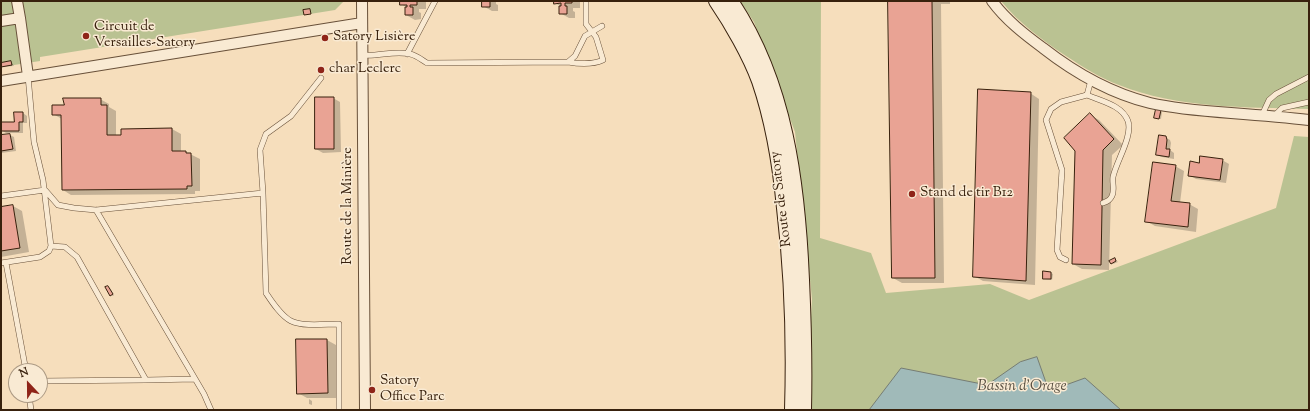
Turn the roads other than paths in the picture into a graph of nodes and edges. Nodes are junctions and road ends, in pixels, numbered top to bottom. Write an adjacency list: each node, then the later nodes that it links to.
1 (17, 1): 8 (street)
2 (362, 1): 10 (street, Route de la Minière)
3 (435, 1): 13 (lane)
4 (586, 1): 12 (lane)
5 (716, 1): 41 (main road, Route de Satory)
6 (731, 1): 42 (main road, Route de Satory)
7 (992, 1): 19 (street)
8 (20, 18): 9 (street); 16 (street)
9 (1, 21)
10 (362, 23): 14 (street, Route de la Minière); 16 (street)
11 (602, 26): 12 (lane)
12 (592, 31): 15 (lane); 15 (lane)
13 (407, 54): 14 (lane); 15 (lane)
14 (362, 55): 40 (street, Route de la Minière)
15 (568, 62)
16 (28, 76): 20 (street); 26 (lane)
17 (1309, 77): 23 (lane)
18 (321, 78): 27 (lane)
19 (1091, 80): 21 (lane); 23 (street)
20 (1, 81)
21 (1088, 95): 29 (lane); 32 (lane)
22 (1309, 102): 24 (lane)
23 (1262, 115): 24 (street)
24 (1274, 116): 25 (street)
25 (1309, 120)
26 (45, 190): 28 (lane); 30 (lane); 31 (lane)
27 (263, 193): 30 (lane); 39 (lane)
28 (1, 196)
29 (1103, 203)
30 (96, 210): 35 (lane)
31 (51, 246): 33 (lane); 36 (lane)
32 (1066, 260)
33 (4, 263): 34 (lane)
34 (24, 363)
35 (195, 379): 36 (lane); 38 (lane)
36 (146, 380): 37 (lane)
37 (48, 381)
38 (211, 410)
39 (339, 410)
40 (365, 410)
41 (792, 410)
42 (804, 410)

